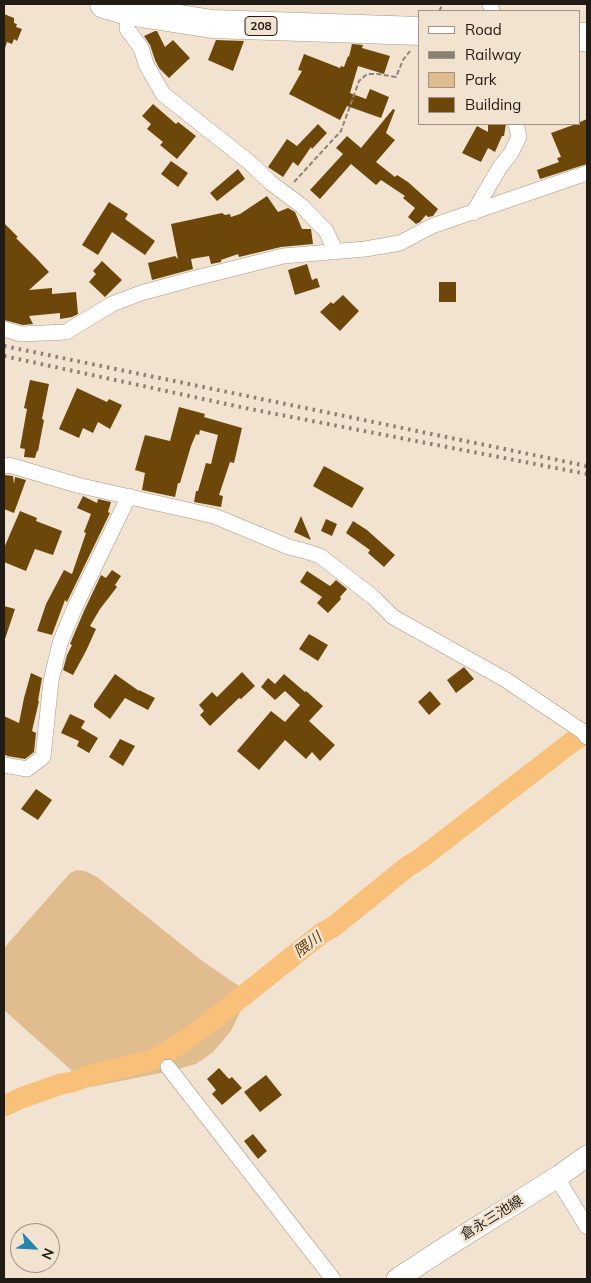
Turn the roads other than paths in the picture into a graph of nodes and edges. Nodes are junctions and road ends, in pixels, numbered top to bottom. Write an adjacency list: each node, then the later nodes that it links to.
1 (120, 6): 2 (highway, 208); 6 (street)
2 (417, 39)
3 (516, 125): 5 (street)
4 (587, 173): 5 (street)
5 (473, 213): 6 (street)
6 (336, 252): 7 (street)
7 (4, 329)
8 (4, 466): 9 (street)
9 (129, 496): 10 (street); 11 (street)
10 (585, 734)
11 (4, 765)
12 (168, 1066): 16 (street)
13 (587, 1156): 14 (main road, 倉永三池線)
14 (559, 1176): 15 (street); 17 (main road, 倉永三池線)
15 (587, 1227)
16 (333, 1279)
17 (397, 1279)

